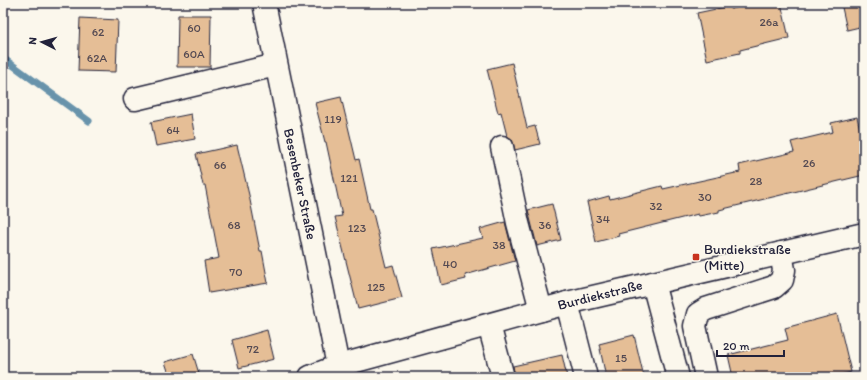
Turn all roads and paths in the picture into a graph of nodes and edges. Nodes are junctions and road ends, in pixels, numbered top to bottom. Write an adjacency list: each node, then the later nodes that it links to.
1 (264, 3): 2 (street, Besenbeker Straße)
2 (276, 65): 3 (street); 11 (street, Besenbeker Straße)
3 (135, 99)
4 (502, 147): 9 (street)
5 (864, 234): 6 (street, Burdiekstraße)
6 (781, 253): 7 (street, Burdiekstraße); 16 (street)
7 (653, 282): 8 (street, Burdiekstraße); 15 (street)
8 (567, 303): 9 (street, Burdiekstraße); 14 (street)
9 (541, 310): 10 (street, Burdiekstraße)
10 (489, 325): 11 (street, Burdiekstraße); 13 (street)
11 (338, 366): 12 (street, Burdiekstraße)
12 (310, 377)
13 (502, 377)
14 (586, 377)
15 (678, 377)
16 (706, 377)

